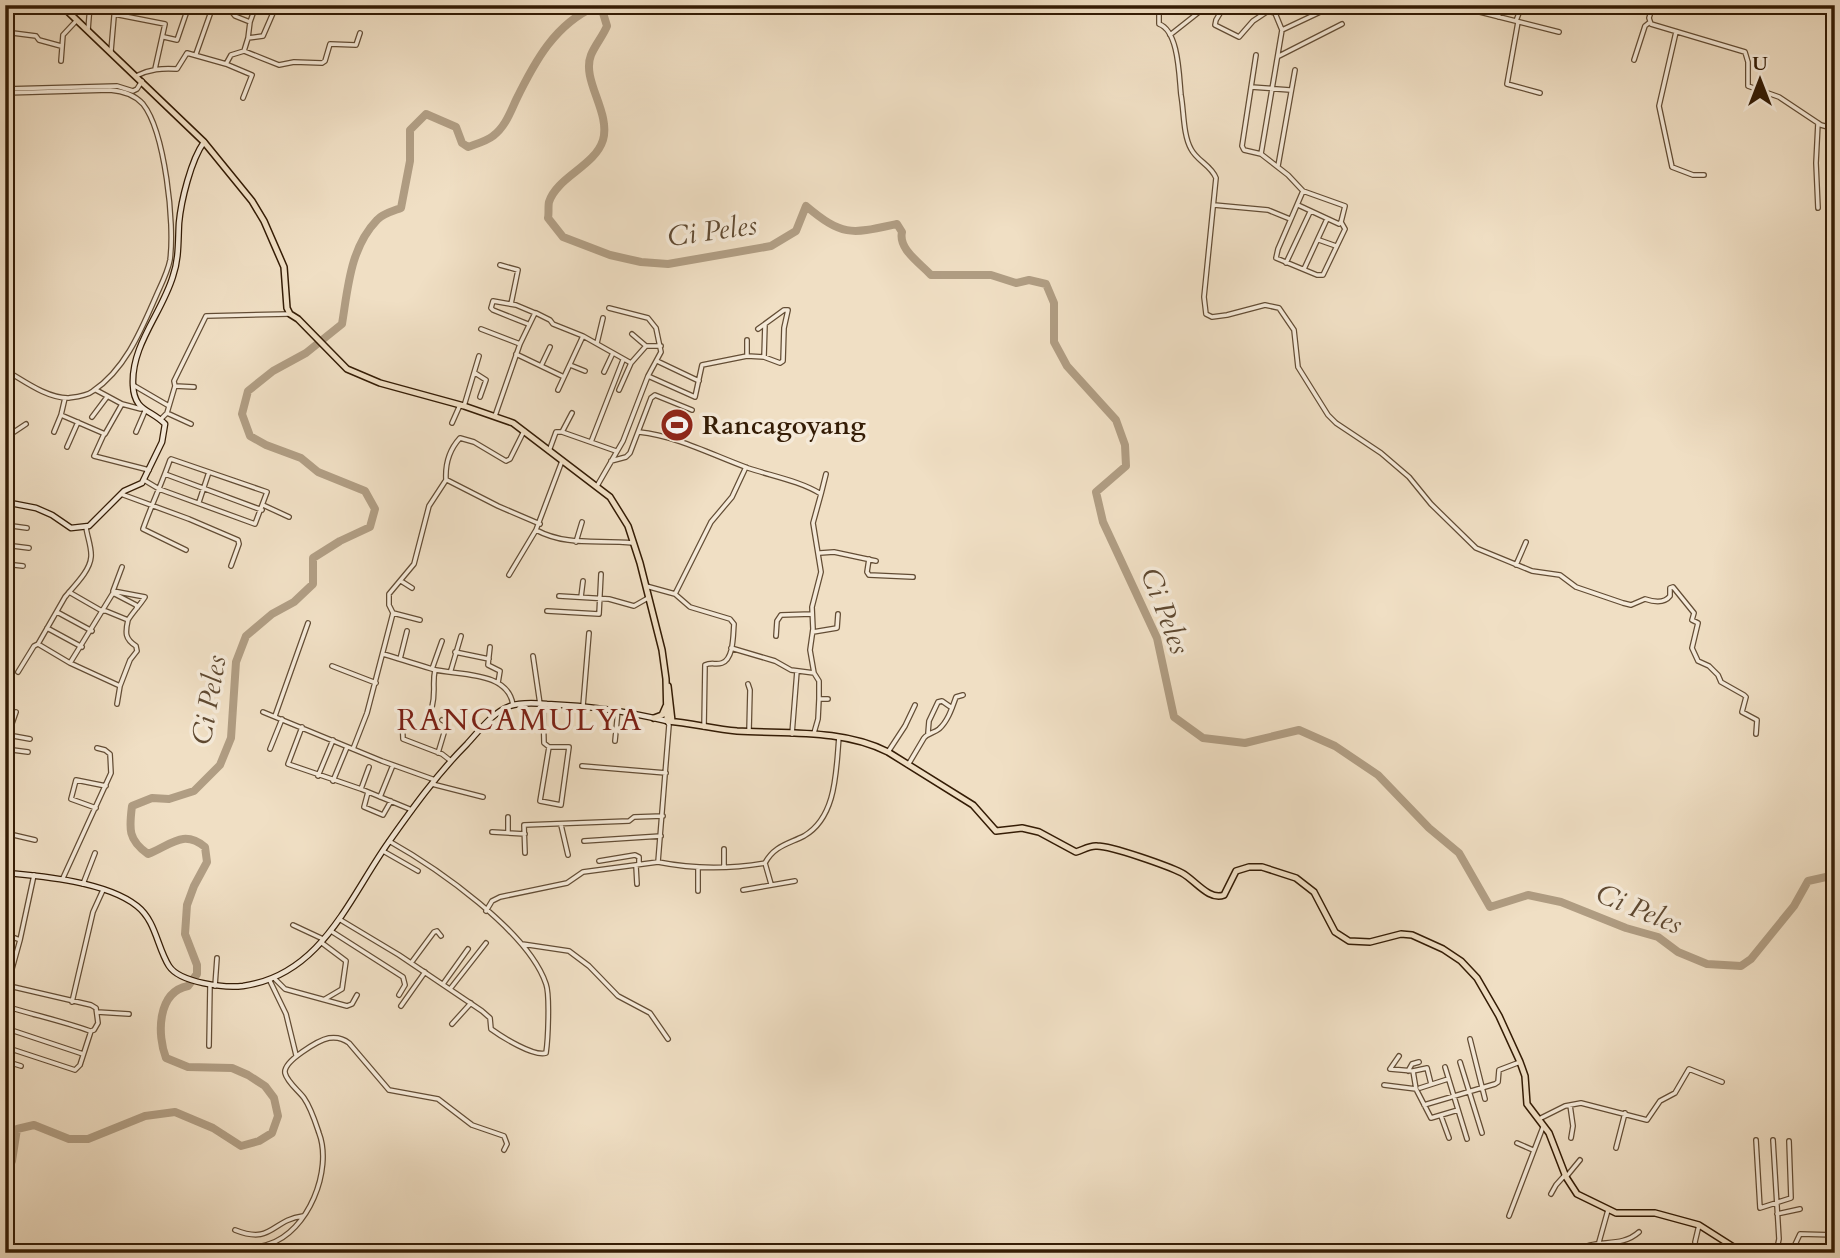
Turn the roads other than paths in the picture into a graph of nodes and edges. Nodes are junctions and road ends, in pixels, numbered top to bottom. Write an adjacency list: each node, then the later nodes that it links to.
1 (61, 5): 24 (main road)
2 (90, 5): 29 (street)
3 (114, 5): 22 (street)
4 (189, 5): 36 (street)
5 (213, 5): 20 (street); 41 (street)
6 (234, 5): 20 (street)
7 (256, 5): 26 (street)
8 (309, 5): 9 (street)
9 (325, 5)
10 (1158, 5): 35 (street)
11 (1208, 5): 35 (street)
12 (1225, 5): 30 (street)
13 (1335, 5): 30 (street)
14 (1478, 5): 21 (street)
15 (1503, 5): 23 (street)
16 (1522, 5): 25 (street)
17 (1653, 5): 27 (street)
18 (1456, 6): 21 (street)
19 (285, 9): 37 (street)
20 (232, 12): 26 (street)
21 (1476, 12): 23 (street)
22 (114, 14): 36 (street); 39 (street)
23 (1498, 18): 25 (street)
24 (77, 20): 29 (main road); 38 (street)
25 (1517, 21): 32 (street); 55 (street)
26 (250, 22): 37 (street)
27 (1650, 22): 33 (street); 44 (street)
28 (1342, 24): 43 (street)
29 (88, 30): 39 (main road)
30 (1282, 30): 43 (street)
31 (5, 32): 38 (street)
32 (1559, 32)
33 (1676, 32): 57 (street); 62 (street)
34 (360, 33): 40 (street)
35 (1170, 35): 64 (street)
36 (164, 37): 47 (street)
37 (248, 38): 40 (street)
38 (61, 46): 45 (street)
39 (111, 51): 49 (main road)
40 (244, 51): 46 (street)
41 (196, 54): 46 (street); 47 (street)
42 (1256, 55): 51 (street)
43 (1279, 56): 52 (street)
44 (1633, 60)
45 (61, 61)
46 (226, 64): 56 (street)
47 (155, 69): 49 (street)
48 (1295, 70): 53 (street)
49 (136, 76): 50 (main road)
50 (142, 81): 54 (street); 59 (main road)
51 (1251, 87): 52 (street); 60 (street)
52 (1273, 89): 53 (street); 60 (street)
53 (1290, 90): 61 (street)
54 (5, 91): 113 (street)
55 (1540, 93)
56 (243, 98)
57 (1818, 123): 58 (street); 66 (street)
58 (1835, 130)
59 (204, 142): 79 (main road); 110 (main road)
60 (1261, 154): 61 (street)
61 (1278, 166): 63 (street)
62 (1704, 175)
63 (1303, 191): 65 (street); 70 (street)
64 (1214, 205): 69 (street); 180 (street)
65 (1297, 205): 67 (street); 69 (street)
66 (1818, 208)
67 (1310, 212): 68 (street); 73 (street)
68 (1328, 219): 70 (street); 71 (street)
69 (1291, 220): 73 (street)
70 (1341, 222): 72 (street)
71 (1319, 240): 72 (street); 75 (street)
72 (1336, 246): 75 (street)
73 (1286, 263): 75 (street)
74 (500, 265): 76 (street)
75 (1304, 270)
76 (511, 304): 78 (street); 81 (street)
77 (609, 308): 91 (street)
78 (535, 313): 81 (street); 86 (street)
79 (290, 314): 111 (street); 121 (main road)
80 (603, 318): 88 (street)
81 (528, 324): 89 (street)
82 (765, 324): 84 (street); 97 (street); 97 (street)
83 (481, 329): 89 (street)
84 (758, 329)
85 (632, 334): 90 (street)
86 (583, 336): 88 (street); 101 (street)
87 (747, 340): 96 (street)
88 (597, 342): 94 (street)
89 (520, 344): 93 (street)
90 (646, 346): 91 (street); 100 (street)
91 (661, 346): 99 (street)
92 (550, 347): 102 (street)
93 (516, 354): 102 (street); 127 (street)
94 (612, 354): 98 (street); 105 (street)
95 (479, 356): 106 (street)
96 (747, 356): 97 (street); 109 (street)
97 (764, 357)
98 (623, 360): 100 (street); 140 (street)
99 (657, 361): 107 (street); 109 (street)
100 (631, 363): 115 (street)
101 (570, 365): 104 (street); 108 (street)
102 (541, 366): 108 (street)
103 (5, 370): 118 (street)
104 (585, 371)
105 (604, 372)
106 (475, 373): 117 (street); 121 (street)
107 (648, 376): 109 (street); 143 (street)
108 (564, 377): 114 (street)
109 (699, 381)
110 (133, 385): 120 (street); 122 (main road)
111 (175, 386): 112 (street); 120 (street)
112 (194, 387)
113 (95, 390): 116 (street); 118 (street)
114 (558, 390)
115 (619, 390)
116 (107, 397): 119 (street); 128 (street)
117 (480, 397)
118 (65, 398): 126 (street)
119 (122, 404): 122 (street); 139 (street)
120 (169, 405): 124 (street)
121 (462, 405): 127 (main road); 131 (street)
122 (143, 410): 129 (main road); 136 (street)
123 (692, 410): 138 (street)
124 (167, 413): 129 (street); 133 (street)
125 (572, 413): 137 (street)
126 (61, 415): 130 (street); 135 (street)
127 (495, 416): 134 (main road)
128 (92, 417)
129 (160, 420): 148 (main road)
130 (78, 422): 139 (street); 141 (street)
131 (452, 423)
132 (26, 424): 144 (street)
133 (191, 424)
134 (524, 431): 142 (main road); 153 (street)
135 (54, 432)
136 (136, 432)
137 (562, 432): 140 (street); 142 (street)
138 (639, 432): 146 (street); 147 (street)
139 (104, 433): 148 (street)
140 (591, 442): 143 (street)
141 (67, 447)
142 (549, 451): 145 (main road)
143 (616, 452): 146 (street)
144 (5, 460)
145 (562, 461): 154 (main road); 165 (street)
146 (611, 461): 154 (street)
147 (746, 467): 158 (street); 193 (street)
148 (149, 470): 152 (main road)
149 (209, 472): 150 (street); 155 (street); 162 (street)
150 (165, 474): 155 (street); 156 (street)
151 (826, 474): 158 (street)
152 (144, 480): 156 (street); 157 (main road)
153 (446, 480): 165 (street); 187 (street)
154 (597, 486): 172 (main road)
155 (204, 487): 160 (street); 162 (street)
156 (159, 489): 160 (street); 161 (street)
157 (121, 494): 161 (street); 167 (main road)
158 (821, 494): 176 (street)
159 (5, 502): 167 (main road)
160 (199, 502): 162 (street)
161 (153, 506): 175 (street); 182 (street)
162 (263, 508): 163 (street)
163 (289, 517)
164 (582, 522): 170 (street)
165 (540, 524): 169 (street)
166 (5, 525): 168 (street)
167 (86, 527): 191 (street)
168 (27, 528)
169 (536, 530): 170 (street); 185 (street)
170 (576, 542): 172 (street)
171 (1525, 542): 180 (street)
172 (635, 544): 189 (main road)
173 (5, 545): 174 (street)
174 (29, 548)
175 (186, 550)
176 (820, 553): 177 (street); 203 (street)
177 (869, 559): 178 (street); 186 (street)
178 (876, 561)
179 (5, 564): 181 (street)
180 (1516, 565): 263 (street)
181 (23, 566)
182 (231, 566)
183 (122, 568): 192 (street)
184 (601, 574): 197 (street)
185 (509, 575)
186 (913, 577)
187 (401, 581): 190 (street); 202 (street)
188 (583, 581): 195 (street)
189 (646, 586): 193 (street); 196 (main road)
190 (412, 588)
191 (69, 592): 199 (street); 201 (street)
192 (112, 592): 198 (street); 198 (street); 199 (street)
193 (675, 594): 219 (street)
194 (559, 596): 195 (street)
195 (582, 597): 197 (street)
196 (649, 598): 197 (street); 242 (main road)
197 (600, 599): 200 (street)
198 (137, 608): 205 (street)
199 (102, 611): 205 (street); 209 (street)
200 (547, 611)
201 (57, 612): 208 (street); 209 (street)
202 (393, 613): 206 (street); 221 (street)
203 (812, 614): 212 (street); 214 (street)
204 (838, 614): 212 (street)
205 (128, 620): 235 (street)
206 (420, 620)
207 (308, 623): 251 (street)
208 (47, 628): 216 (street); 217 (street)
209 (92, 631): 217 (street)
210 (407, 631): 223 (street)
211 (589, 632): 244 (street)
212 (813, 632): 231 (street)
213 (461, 636): 220 (street)
214 (776, 636)
215 (442, 641): 227 (street)
216 (37, 644): 225 (street); 230 (street)
217 (82, 647): 225 (street)
218 (490, 647): 224 (street)
219 (731, 648): 229 (street); 258 (street)
220 (456, 652): 224 (street); 228 (street)
221 (383, 654): 223 (street); 232 (street)
222 (533, 656): 240 (street)
223 (400, 659): 227 (street)
224 (489, 659): 233 (street)
225 (70, 663): 235 (street)
226 (332, 666): 232 (street)
227 (434, 669): 228 (street); 245 (street)
228 (451, 670): 233 (street)
229 (797, 671): 231 (street); 262 (street)
230 (18, 672)
231 (814, 673): 237 (street)
232 (376, 683): 273 (street)
233 (498, 683): 241 (street)
234 (748, 684): 259 (street)
235 (120, 686): 239 (street)
236 (963, 695): 246 (street)
237 (820, 699): 238 (street); 260 (street)
238 (828, 699)
239 (117, 704)
240 (542, 704): 241 (main road); 244 (main road); 270 (street)
241 (513, 705): 278 (main road)
242 (669, 705): 252 (main road); 255 (main road); 256 (main road)
243 (915, 705): 277 (street)
244 (583, 706): 247 (main road)
245 (432, 707)
246 (952, 708): 261 (street); 261 (street)
247 (618, 710): 252 (main road); 268 (street)
248 (16, 712): 264 (street)
249 (263, 712): 251 (street)
250 (402, 713): 276 (street)
251 (275, 716): 253 (street)
252 (654, 718): 255 (main road)
253 (282, 719): 257 (street); 272 (street)
254 (442, 720): 276 (street)
255 (669, 722): 256 (main road); 283 (street)
256 (685, 724): 258 (main road)
257 (302, 727): 267 (street); 284 (street)
258 (704, 727): 259 (main road)
259 (749, 731): 262 (main road)
260 (814, 733): 262 (main road); 265 (main road)
261 (929, 733): 280 (street)
262 (792, 734)
263 (1756, 734)
264 (6, 735): 266 (street)
265 (839, 737): 277 (main road); 313 (street)
266 (30, 739)
267 (333, 740): 269 (street); 284 (street)
268 (615, 741)
269 (348, 747): 273 (street); 285 (street)
270 (549, 747): 270 (street)
271 (97, 748): 287 (street)
272 (271, 749)
273 (353, 749): 279 (street)
274 (5, 750): 275 (street)
275 (28, 752)
276 (438, 752): 278 (street)
277 (888, 752): 280 (main road)
278 (451, 761): 286 (main road)
279 (393, 765): 286 (street); 290 (street)
280 (908, 765): 370 (main road)
281 (582, 766): 283 (street)
282 (369, 767): 288 (street)
283 (666, 773): 295 (street)
284 (318, 776): 285 (street)
285 (333, 781): 288 (street)
286 (433, 782): 291 (street); 294 (main road)
287 (106, 786): 293 (street); 293 (street)
288 (361, 789): 289 (street)
289 (368, 792): 290 (street); 292 (street)
290 (380, 797): 292 (street)
291 (483, 797)
292 (391, 801): 294 (street)
293 (96, 808): 320 (street)
294 (412, 810): 304 (main road)
295 (663, 816): 297 (street); 302 (street)
296 (508, 817): 299 (street)
297 (561, 825): 301 (street); 310 (street)
298 (492, 831): 299 (street)
299 (508, 833): 301 (street)
300 (5, 834): 303 (street)
301 (525, 834): 309 (street)
302 (661, 836): 305 (street); 312 (street)
303 (35, 840)
304 (389, 841): 307 (main road); 328 (street)
305 (584, 841)
306 (724, 849): 316 (street)
307 (383, 851): 317 (street); 329 (main road)
308 (95, 853): 322 (street)
309 (525, 853)
310 (568, 855)
311 (599, 861): 314 (street)
312 (659, 862): 314 (street); 315 (street)
313 (765, 863): 316 (street); 324 (street)
314 (638, 865): 323 (street); 328 (street)
315 (698, 867): 316 (street); 327 (street)
316 (723, 867)
317 (418, 871)
318 (5, 873): 319 (main road)
319 (34, 875): 320 (main road); 334 (street)
320 (63, 878): 322 (main road)
321 (794, 881): 324 (street)
322 (83, 884): 325 (main road)
323 (637, 884)
324 (771, 884): 326 (street)
325 (103, 890): 345 (main road); 351 (street)
326 (743, 890)
327 (698, 891)
328 (486, 911): 337 (street)
329 (339, 919): 331 (main road); 340 (street)
330 (293, 925): 335 (street)
331 (331, 931): 335 (main road); 349 (street)
332 (5, 934): 334 (street)
333 (441, 936): 340 (street)
334 (20, 940): 343 (street)
335 (323, 941): 342 (main road); 350 (street)
336 (486, 943): 346 (street)
337 (522, 944): 352 (street); 360 (street)
338 (468, 949): 344 (street)
339 (217, 958): 345 (street)
340 (411, 963): 341 (street)
341 (425, 972): 344 (street); 354 (street)
342 (272, 980): 345 (main road); 350 (street); 365 (street)
343 (7, 985): 347 (street); 351 (street)
344 (443, 985): 346 (street)
345 (213, 986): 362 (street)
346 (450, 989): 352 (street)
347 (5, 994)
348 (357, 995): 350 (street)
349 (399, 995)
350 (324, 999)
351 (72, 1002): 355 (street)
352 (471, 1003): 357 (street)
353 (5, 1006): 359 (street)
354 (401, 1006)
355 (97, 1012): 356 (street); 359 (street)
356 (129, 1014)
357 (452, 1024)
358 (5, 1028): 364 (street)
359 (91, 1031): 364 (street)
360 (668, 1039)
361 (1470, 1039): 378 (street)
362 (209, 1046)
363 (5, 1047): 364 (street)
364 (83, 1054)
365 (296, 1055): 399 (street); 408 (street)
366 (1399, 1056): 373 (street)
367 (5, 1061): 371 (street)
368 (1419, 1062): 373 (street)
369 (1460, 1062): 380 (street)
370 (1520, 1062): 378 (street); 388 (main road)
371 (21, 1066)
372 (1445, 1067): 374 (street)
373 (1410, 1071): 377 (street); 379 (street)
374 (1448, 1079): 377 (street); 381 (street)
375 (1722, 1082): 386 (street)
376 (1384, 1084): 379 (street)
377 (1431, 1084): 379 (street)
378 (1482, 1087): 380 (street); 382 (street)
379 (1418, 1088): 383 (street)
380 (1469, 1091): 381 (street); 390 (street)
381 (1453, 1096): 383 (street); 385 (street)
382 (1485, 1099)
383 (1424, 1104): 387 (street)
384 (1570, 1104): 386 (street); 388 (street); 392 (street)
385 (1458, 1110): 387 (street); 393 (street)
386 (1625, 1113): 398 (street)
387 (1441, 1115): 391 (street)
388 (1539, 1119): 389 (main road)
389 (1544, 1125): 400 (street); 402 (main road)
390 (1482, 1133)
391 (1449, 1138)
392 (1572, 1138)
393 (1466, 1139)
394 (1756, 1140): 404 (street)
395 (1773, 1140): 404 (street)
396 (1789, 1141): 404 (street)
397 (1517, 1143): 400 (street)
398 (1616, 1148)
399 (504, 1150)
400 (1533, 1150): 409 (street)
401 (1580, 1160): 402 (street)
402 (1566, 1176): 403 (street); 406 (main road)
403 (1551, 1194)
404 (1776, 1203): 407 (street)
405 (1800, 1209): 407 (street)
406 (1608, 1210): 410 (main road); 414 (street)
407 (1777, 1214): 420 (street)
408 (303, 1216): 411 (street); 416 (street)
409 (1509, 1216)
410 (1699, 1225): 415 (main road); 418 (street)
411 (235, 1230)
412 (1639, 1232): 414 (street)
413 (1835, 1235): 421 (street)
414 (1600, 1242): 417 (street)
415 (1740, 1251): 419 (street)
416 (211, 1253)
417 (1575, 1253)
418 (1697, 1253)
419 (1724, 1253)
420 (1776, 1253)
421 (1791, 1253)

